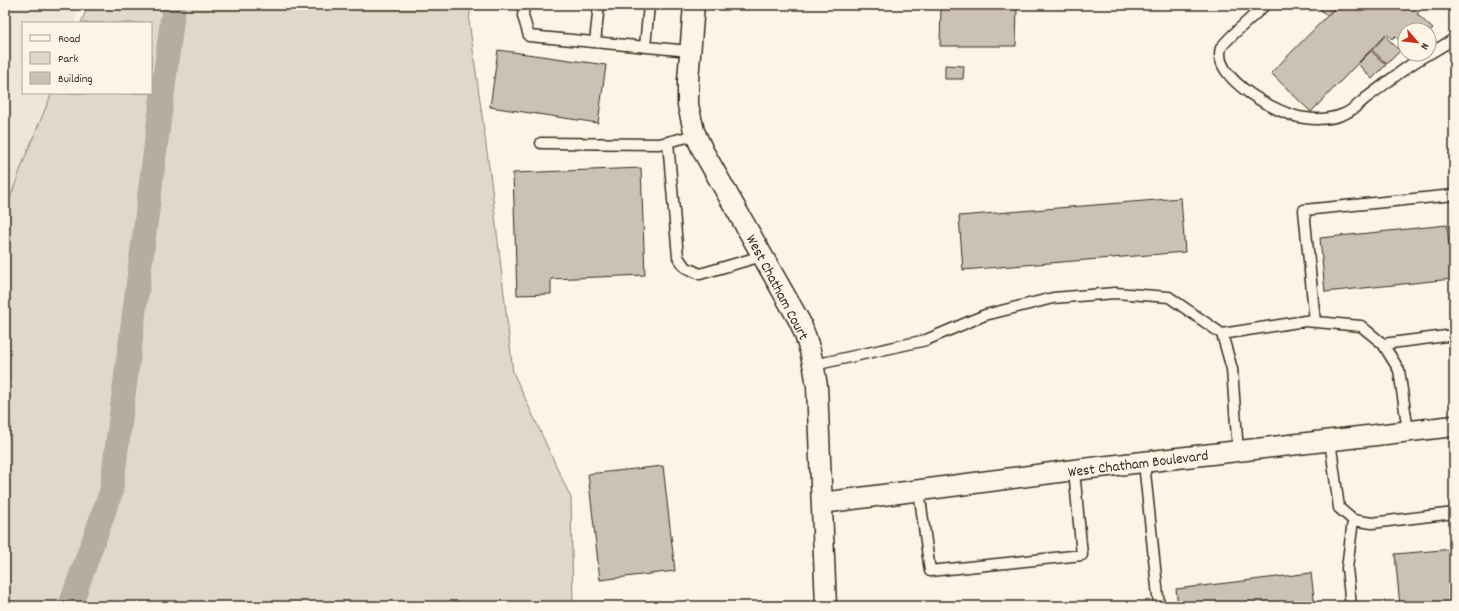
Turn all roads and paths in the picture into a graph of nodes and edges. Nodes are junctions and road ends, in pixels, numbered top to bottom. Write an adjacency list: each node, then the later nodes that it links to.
1 (524, 5): 7 (lane)
2 (599, 5): 7 (lane)
3 (649, 5): 8 (lane)
4 (694, 5): 10 (street, West Chatham Court)
5 (1265, 5): 11 (lane)
6 (1454, 39): 9 (lane)
7 (596, 42): 8 (lane)
8 (644, 46): 10 (lane)
9 (1437, 49)
10 (690, 51): 12 (street, West Chatham Court)
11 (1418, 62)
12 (696, 136): 13 (lane); 16 (street, West Chatham Court)
13 (668, 142): 14 (lane); 16 (lane)
14 (541, 143)
15 (1454, 195): 17 (lane)
16 (762, 256): 21 (street, West Chatham Court)
17 (1315, 322): 18 (lane); 20 (lane)
18 (1222, 334): 21 (lane); 25 (lane)
19 (1454, 335): 20 (lane)
20 (1383, 344): 23 (lane)
21 (814, 365): 29 (street, West Chatham Court)
22 (1454, 426): 23 (street, West Chatham Boulevard)
23 (1408, 431): 24 (street, West Chatham Boulevard)
24 (1330, 440): 25 (street, West Chatham Boulevard); 31 (lane)
25 (1238, 452): 26 (street, West Chatham Boulevard)
26 (1144, 463): 27 (street, West Chatham Boulevard); 33 (lane)
27 (1074, 470): 28 (street, West Chatham Boulevard); 28 (lane)
28 (919, 491): 29 (street, West Chatham Boulevard)
29 (822, 503): 32 (street, West Chatham Court)
30 (1454, 512): 31 (lane)
31 (1353, 520): 34 (lane)
32 (826, 606)
33 (1159, 606)
34 (1351, 606)

